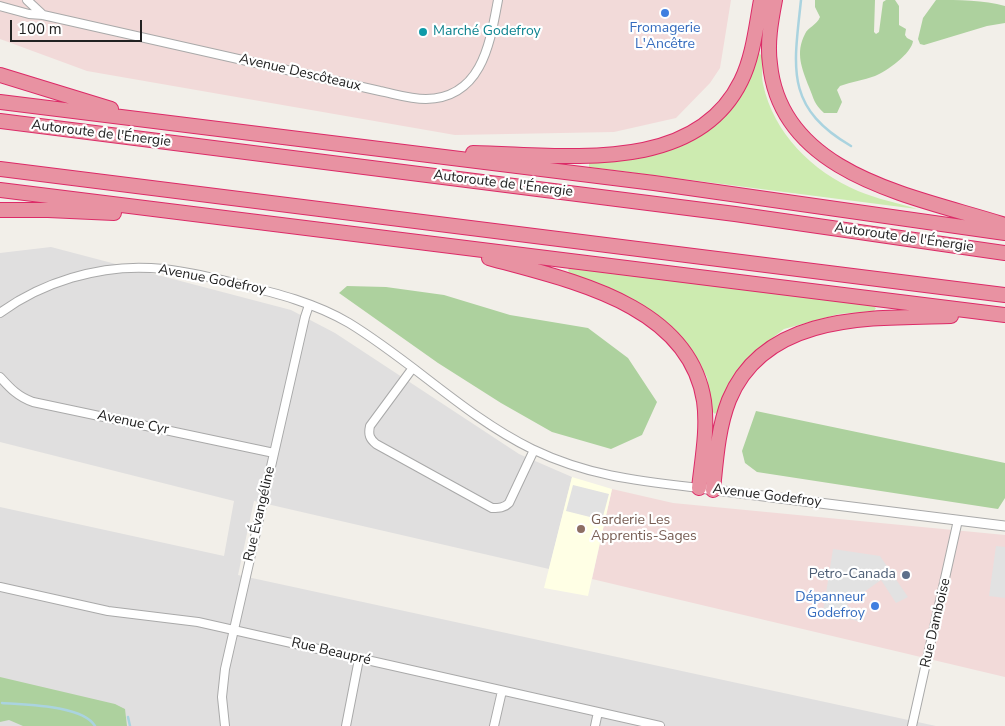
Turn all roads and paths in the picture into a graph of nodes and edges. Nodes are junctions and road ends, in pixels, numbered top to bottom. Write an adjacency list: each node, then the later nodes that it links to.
1 (27, 0): 6 (street)
2 (498, 0): 6 (street, Avenue Descôteaux)
3 (761, 0): 11 (highway)
4 (775, 0): 16 (highway)
5 (0, 6): 6 (street, Avenue Descôteaux)
6 (43, 15)
7 (0, 75): 9 (highway)
8 (0, 102): 9 (highway)
9 (148, 120): 11 (highway)
10 (0, 121): 19 (highway, Autoroute de l'Énergie)
11 (405, 152): 17 (highway)
12 (0, 169): 20 (highway)
13 (0, 190): 15 (highway)
14 (0, 210): 15 (highway)
15 (211, 217): 18 (highway)
16 (1005, 225)
17 (1005, 233)
18 (445, 246): 23 (highway); 28 (highway)
19 (1005, 253)
20 (1005, 295)
21 (309, 304): 22 (street, Avenue Godefroy); 24 (street, Avenue Godefroy); 27 (street, Rue Évangéline)
22 (0, 313)
23 (1004, 315): 29 (highway)
24 (412, 368): 26 (street, Avenue Godefroy); 26 (street)
25 (0, 377): 27 (street, Avenue Cyr)
26 (534, 450): 28 (street, Avenue Godefroy)
27 (274, 453): 33 (street, Rue Évangéline)
28 (698, 488): 29 (street, Avenue Godefroy)
29 (713, 490): 30 (street, Avenue Godefroy)
30 (958, 520): 31 (street, Avenue Godefroy); 42 (street, Rue Damboise)
31 (1005, 526)
32 (0, 587): 33 (street, Rue Beaupré)
33 (234, 630): 34 (street, Rue Beaupré); 37 (street, Rue Évangéline)
34 (359, 659): 35 (street, Rue Beaupré); 38 (street)
35 (502, 691): 36 (street, Rue Beaupré); 39 (street)
36 (598, 712): 40 (street); 41 (street, Rue Beaupré)
37 (225, 726)
38 (346, 726)
39 (494, 726)
40 (595, 726)
41 (660, 726)
42 (912, 726)

